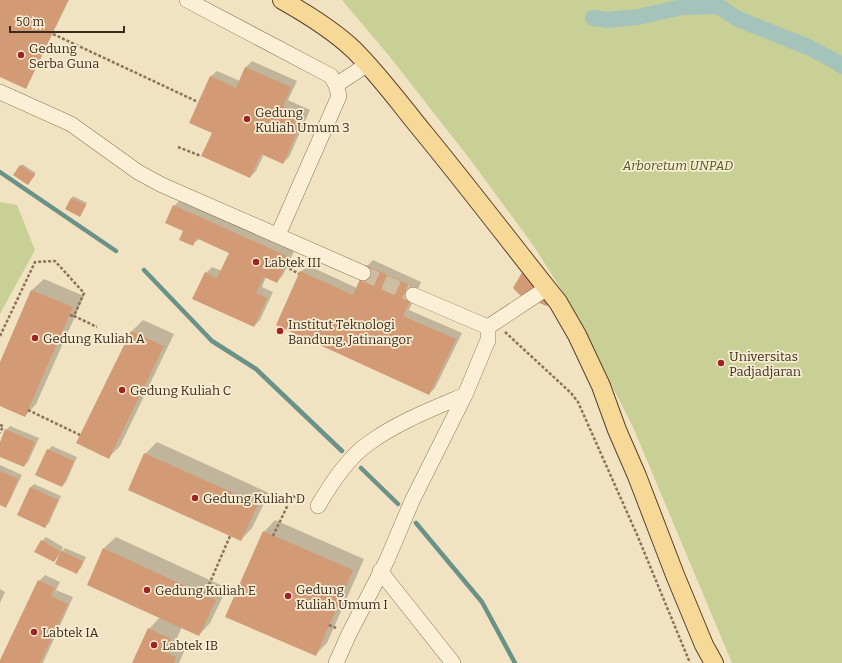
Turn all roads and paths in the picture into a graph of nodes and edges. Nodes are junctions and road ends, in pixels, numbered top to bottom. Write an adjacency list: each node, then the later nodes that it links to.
1 (187, 0): 5 (lane)
2 (282, 0): 4 (main road)
3 (53, 34): 7 (path)
4 (368, 64): 5 (lane); 14 (main road)
5 (336, 85): 10 (lane)
6 (0, 92): 10 (lane)
7 (198, 102)
8 (178, 147): 9 (path)
9 (201, 156)
10 (278, 234): 12 (lane)
11 (284, 266): 13 (path)
12 (363, 273)
13 (299, 274)
14 (547, 288): 18 (lane); 34 (main road)
15 (413, 295): 18 (lane)
16 (70, 315): 17 (path)
17 (74, 316): 19 (path); 20 (path)
18 (491, 325): 21 (lane); 33 (path)
19 (97, 327)
20 (0, 336)
21 (465, 395): 26 (lane); 29 (lane)
22 (28, 410): 25 (path)
23 (0, 425): 24 (path)
24 (0, 433)
25 (80, 435)
26 (318, 506): 28 (path)
27 (230, 536): 30 (path)
28 (273, 536)
29 (380, 571): 31 (lane); 32 (lane)
30 (205, 594)
31 (336, 663)
32 (453, 663)
33 (690, 663)
34 (714, 663)

